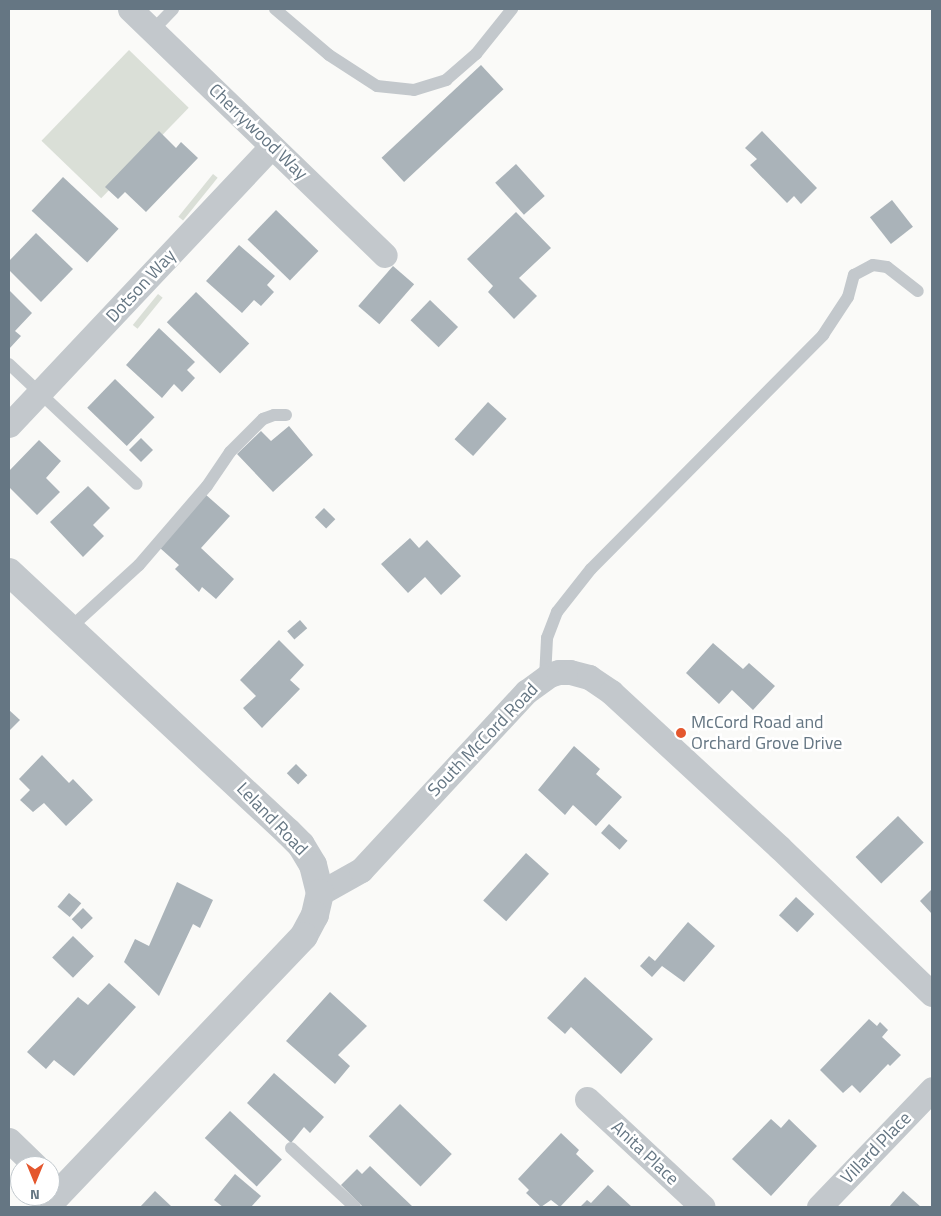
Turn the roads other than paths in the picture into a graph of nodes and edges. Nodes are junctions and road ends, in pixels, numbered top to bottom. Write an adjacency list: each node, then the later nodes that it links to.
1 (130, 9): 5 (street, Cherrywood Way)
2 (173, 9): 5 (lane)
3 (275, 9): 4 (lane)
4 (512, 9)
5 (152, 30): 6 (street, Cherrywood Way)
6 (272, 146): 7 (street, Cherrywood Way); 10 (street, Dotson Way)
7 (385, 255)
8 (918, 291): 16 (lane)
9 (9, 364): 10 (lane)
10 (40, 392): 12 (street, Dotson Way); 13 (lane)
11 (286, 415): 15 (lane)
12 (9, 425)
13 (137, 484)
14 (9, 572): 15 (street, Leland Road)
15 (70, 628): 17 (street, Leland Road)
16 (545, 678): 17 (street, South McCord Road); 18 (street, South McCord Road)
17 (320, 893): 24 (street)
18 (932, 994)
19 (932, 1089): 27 (street, Villard Place)
20 (587, 1099): 26 (street, Anita Place)
21 (9, 1140): 23 (street)
22 (291, 1148): 25 (lane)
23 (26, 1156)
24 (60, 1185)
25 (355, 1207)
26 (703, 1207)
27 (819, 1207)

